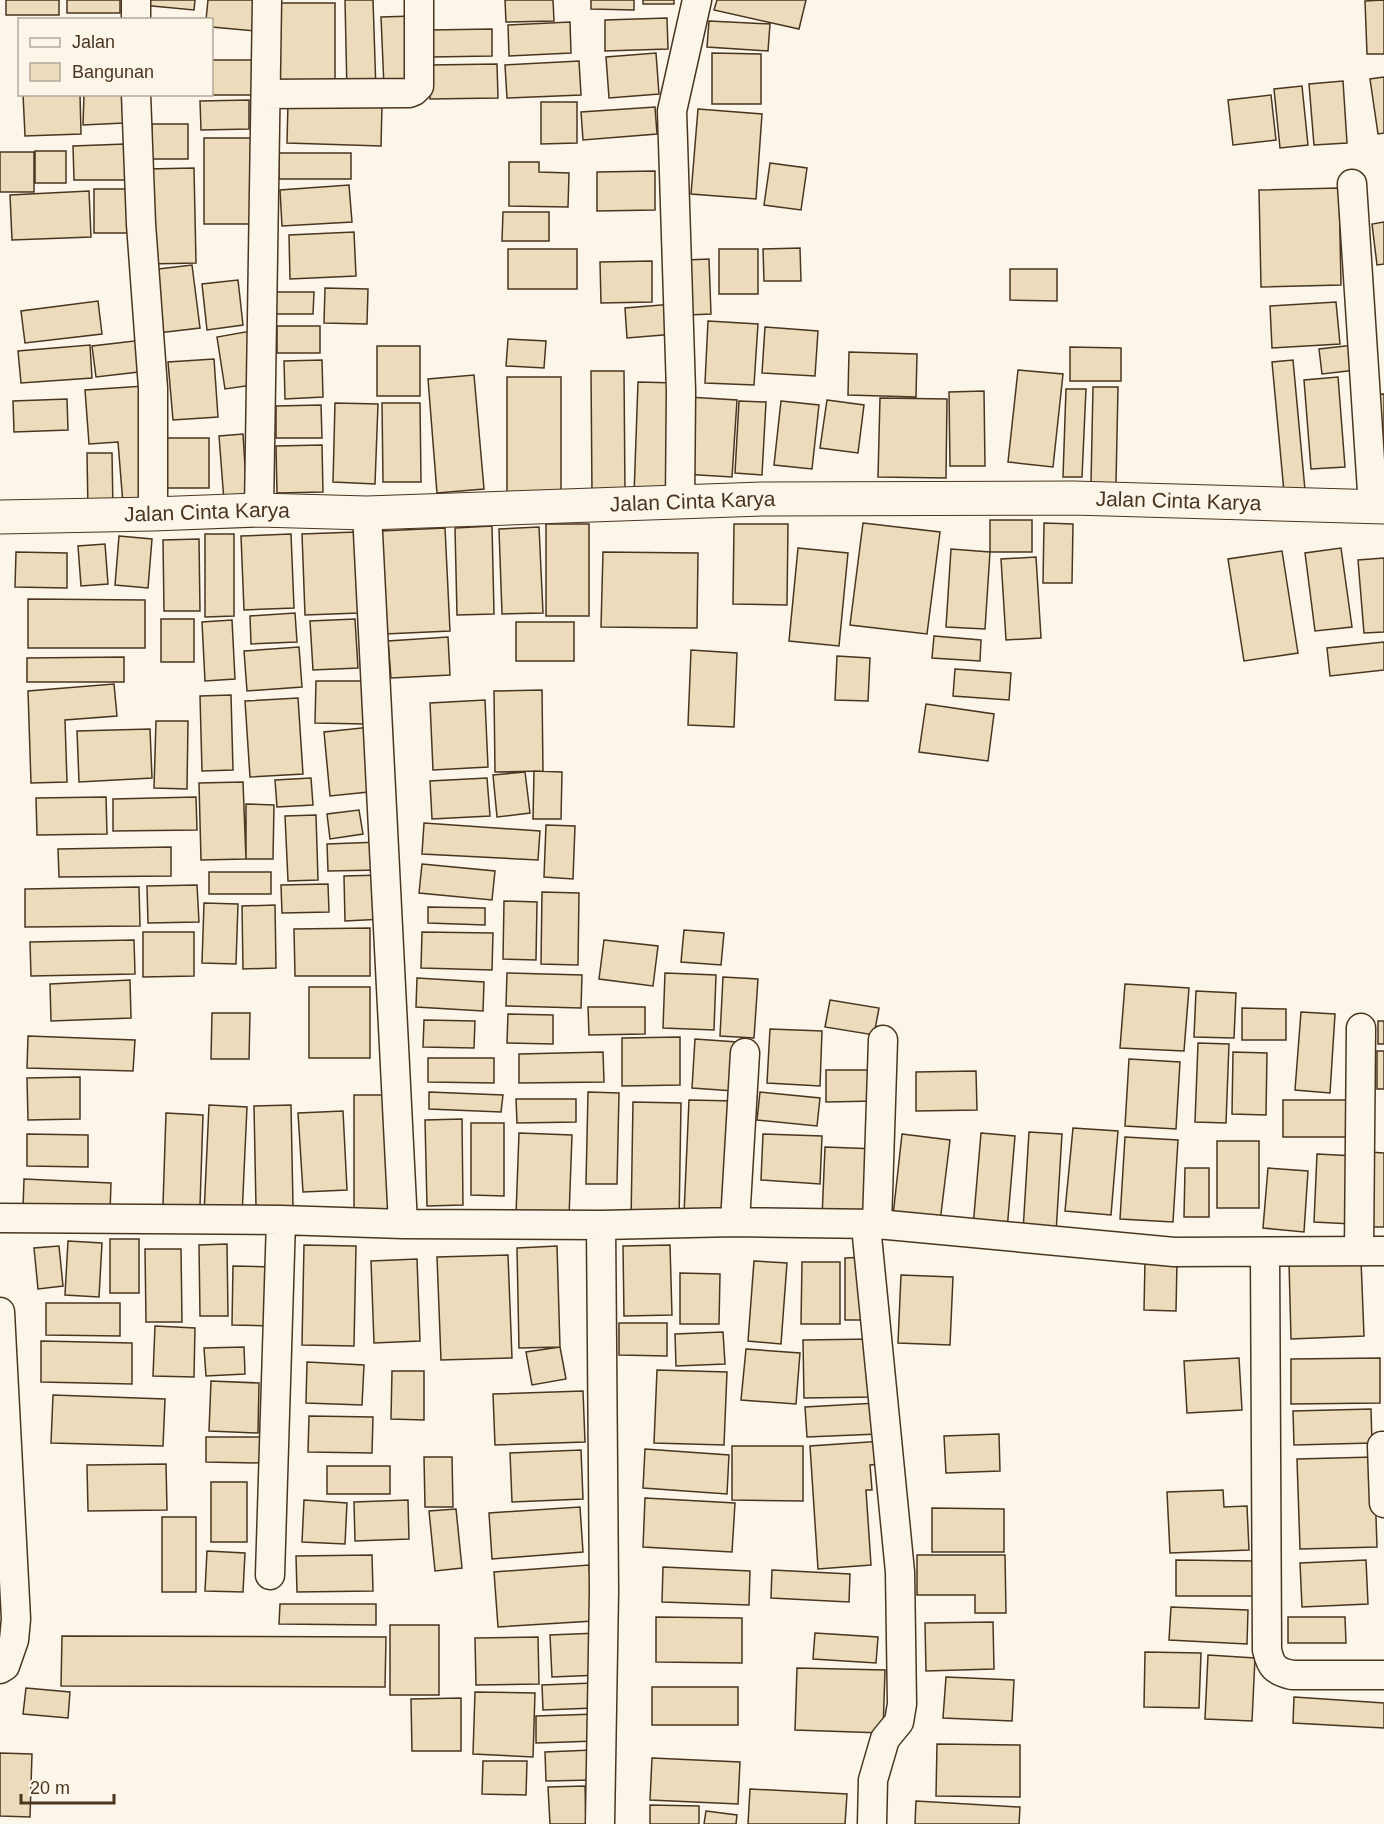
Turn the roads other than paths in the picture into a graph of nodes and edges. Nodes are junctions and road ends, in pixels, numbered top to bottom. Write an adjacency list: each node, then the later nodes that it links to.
1 (136, 0): 5 (street)
2 (267, 0): 6 (street)
3 (419, 0): 6 (street)
4 (697, 0): 9 (street)
5 (136, 18)
6 (266, 94): 11 (street)
7 (136, 96): 13 (street)
8 (1352, 184): 10 (street)
9 (680, 503): 10 (street, Jalan Cinta Karya); 12 (street, Jalan Cinta Karya)
10 (1378, 507)
11 (259, 510): 12 (street, Jalan Cinta Karya); 13 (street, Jalan Cinta Karya)
12 (367, 513): 21 (street)
13 (153, 514): 14 (street, Jalan Cinta Karya)
14 (0, 517)
15 (1361, 1028): 24 (street)
16 (883, 1040): 23 (street)
17 (745, 1053): 20 (street)
18 (0, 1218): 19 (street)
19 (281, 1220): 21 (street); 29 (street)
20 (735, 1222): 22 (street); 23 (street)
21 (403, 1224): 22 (street)
22 (601, 1225): 32 (street)
23 (872, 1225): 25 (street); 33 (street)
24 (1372, 1251): 25 (street)
25 (1265, 1252): 31 (street)
26 (0, 1312): 30 (street)
27 (1382, 1446): 28 (street)
28 (1384, 1503)
29 (270, 1575)
30 (2, 1667)
31 (1384, 1675)
32 (600, 1824)
33 (872, 1824)

